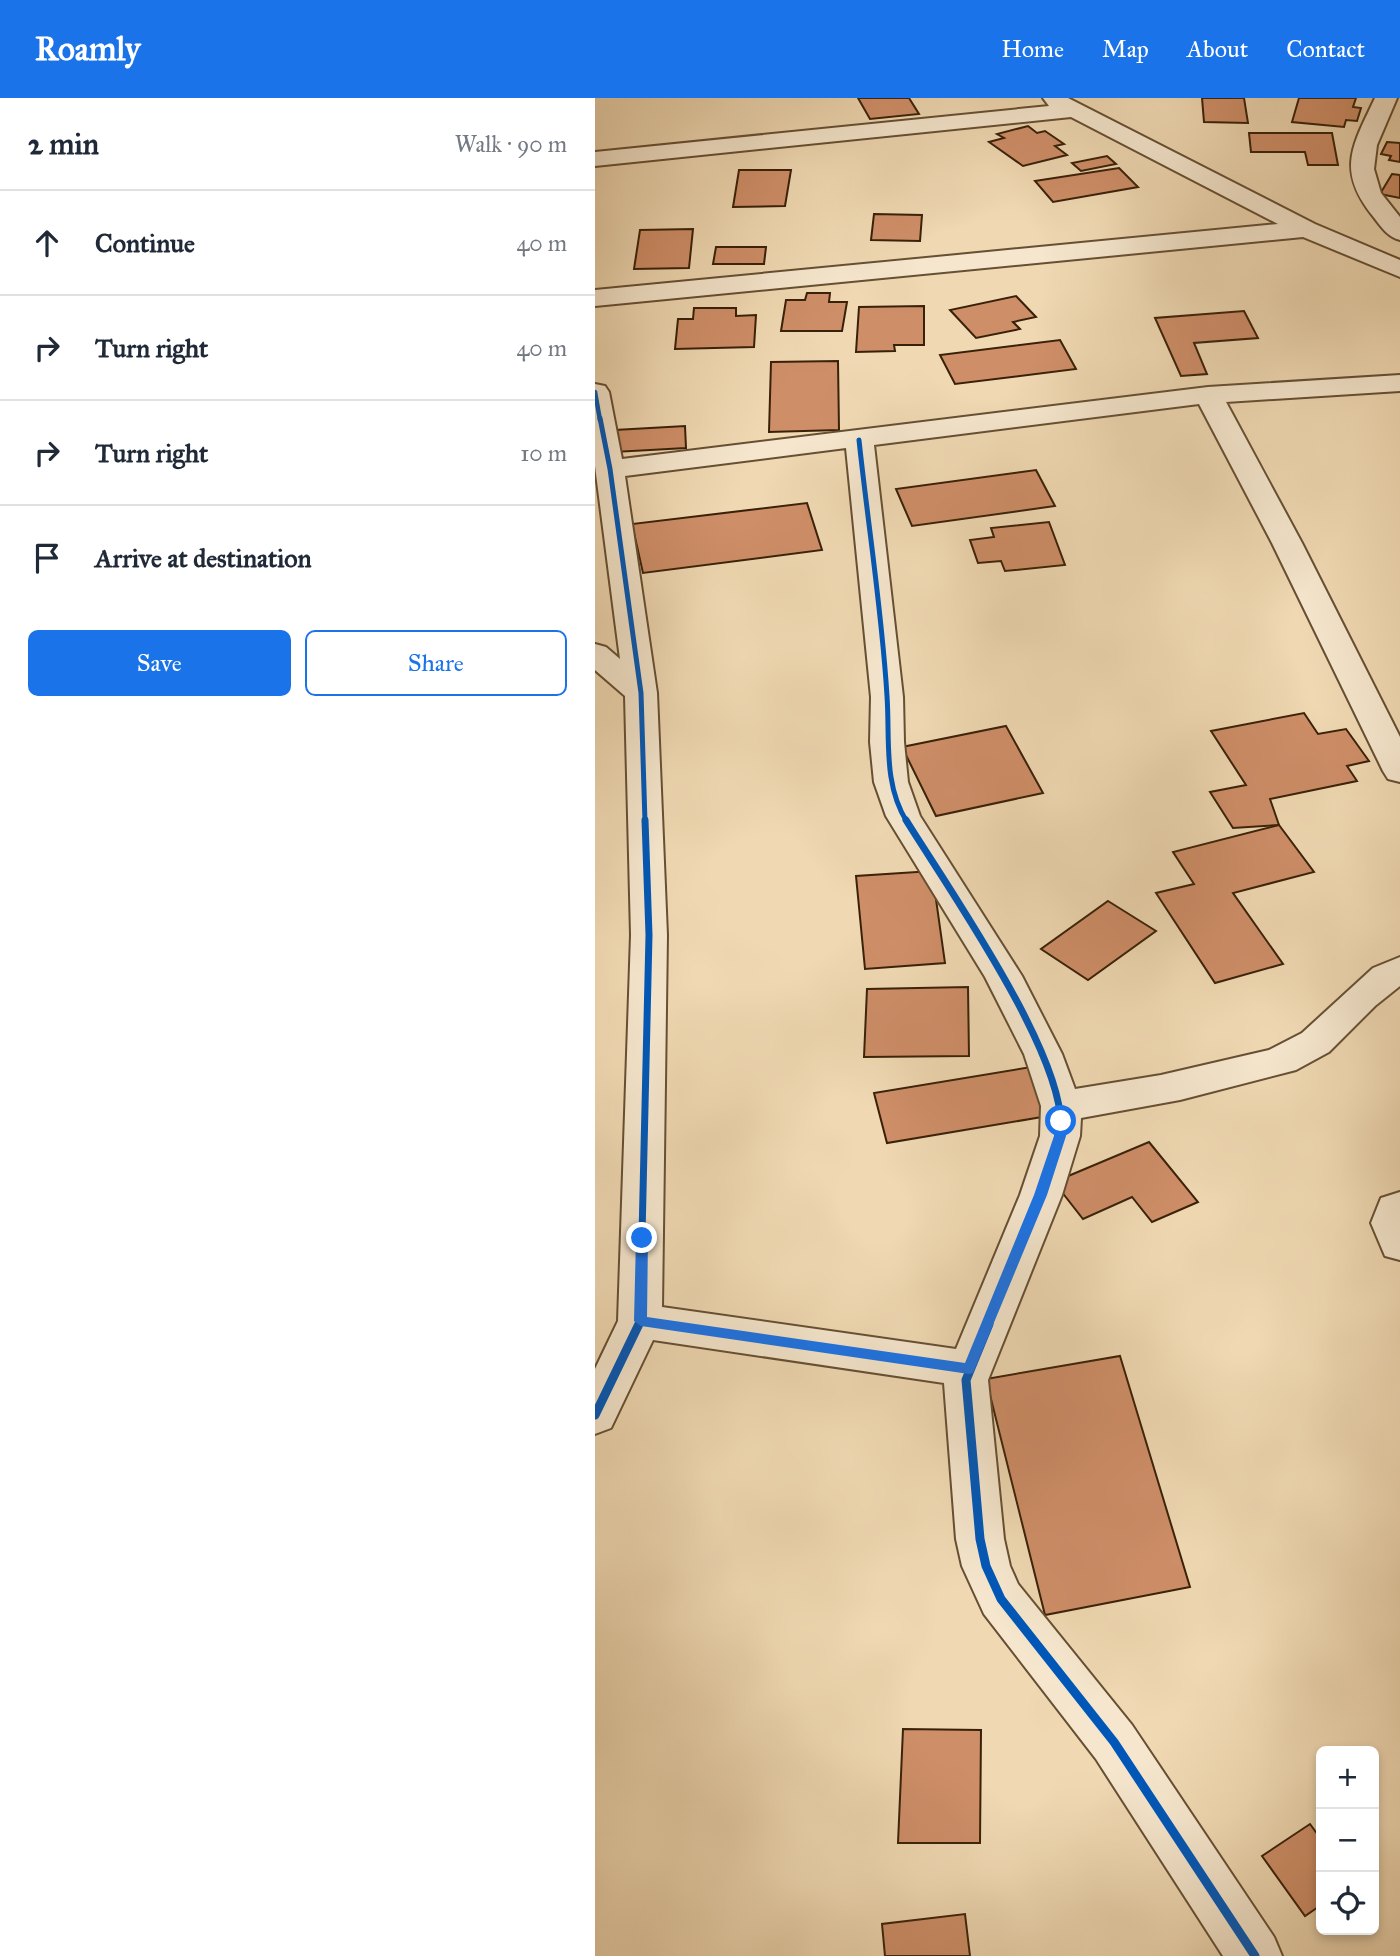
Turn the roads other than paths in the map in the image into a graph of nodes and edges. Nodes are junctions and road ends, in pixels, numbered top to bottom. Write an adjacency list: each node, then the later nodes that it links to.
1 (1051, 98): 3 (street)
2 (1386, 98): 6 (street)
3 (1075, 110): 4 (street); 5 (street)
4 (595, 159)
5 (1306, 229): 7 (street); 8 (street)
6 (1400, 233)
7 (1400, 269)
8 (595, 298)
9 (1400, 376): 11 (street)
10 (1400, 383): 11 (street)
11 (1367, 385): 13 (street)
12 (595, 393): 15 (street)
13 (1208, 395): 14 (street); 18 (street)
14 (859, 440): 15 (street); 20 (street)
15 (610, 470): 17 (street)
16 (595, 654): 17 (street)
17 (641, 693): 23 (street)
18 (1400, 771)
19 (1400, 970): 20 (street)
20 (1061, 1106): 24 (street)
21 (1400, 1208): 22 (street)
22 (1400, 1244)
23 (641, 1321): 24 (street); 25 (street)
24 (969, 1369): 26 (street)
25 (595, 1415)
26 (1255, 1956)

